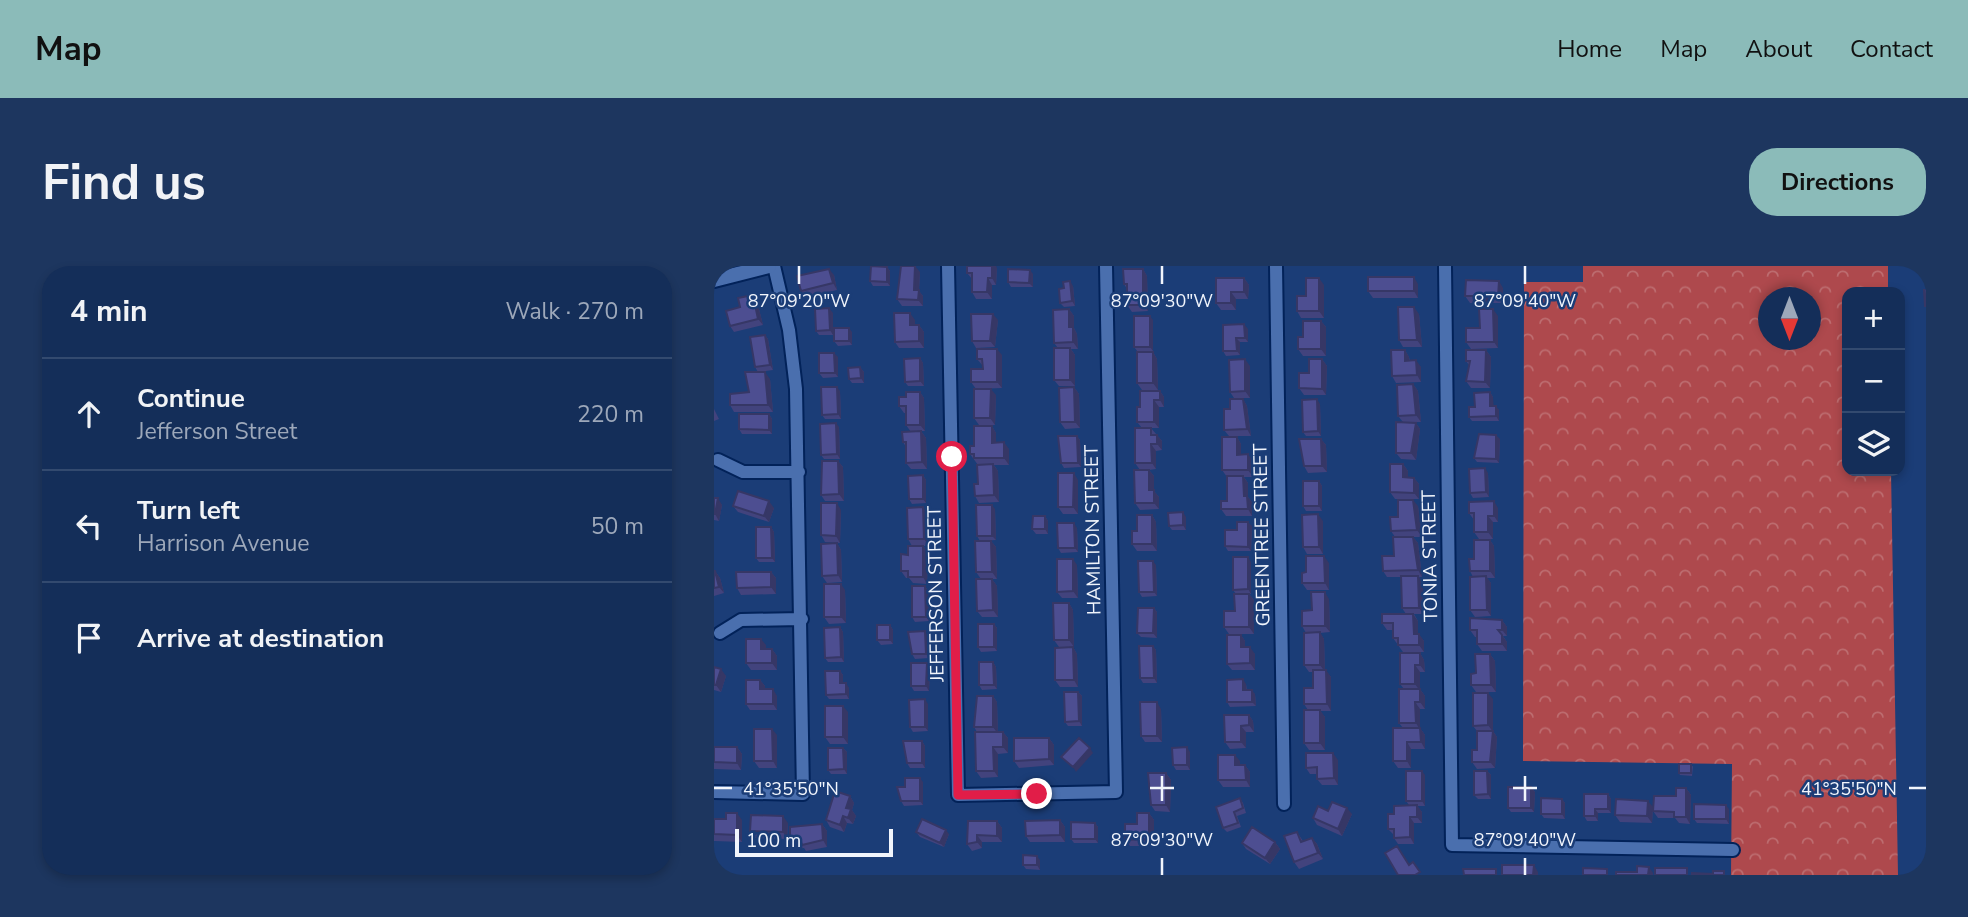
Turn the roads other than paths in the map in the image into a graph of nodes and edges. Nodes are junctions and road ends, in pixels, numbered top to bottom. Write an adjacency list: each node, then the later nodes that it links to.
1 (772, 266): 6 (street); 8 (street)
2 (948, 266): 12 (street, JEFFERSON STREET)
3 (1106, 266): 12 (street, HAMILTON STREET)
4 (1276, 266): 13 (street, GREENTREE STREET)
5 (1445, 266): 14 (street, TONIA STREET)
6 (714, 280)
7 (718, 460): 8 (street)
8 (799, 472): 9 (street)
9 (802, 619): 10 (street); 11 (street)
10 (720, 634)
11 (714, 792)
12 (1116, 792)
13 (1284, 804)
14 (1733, 850)

